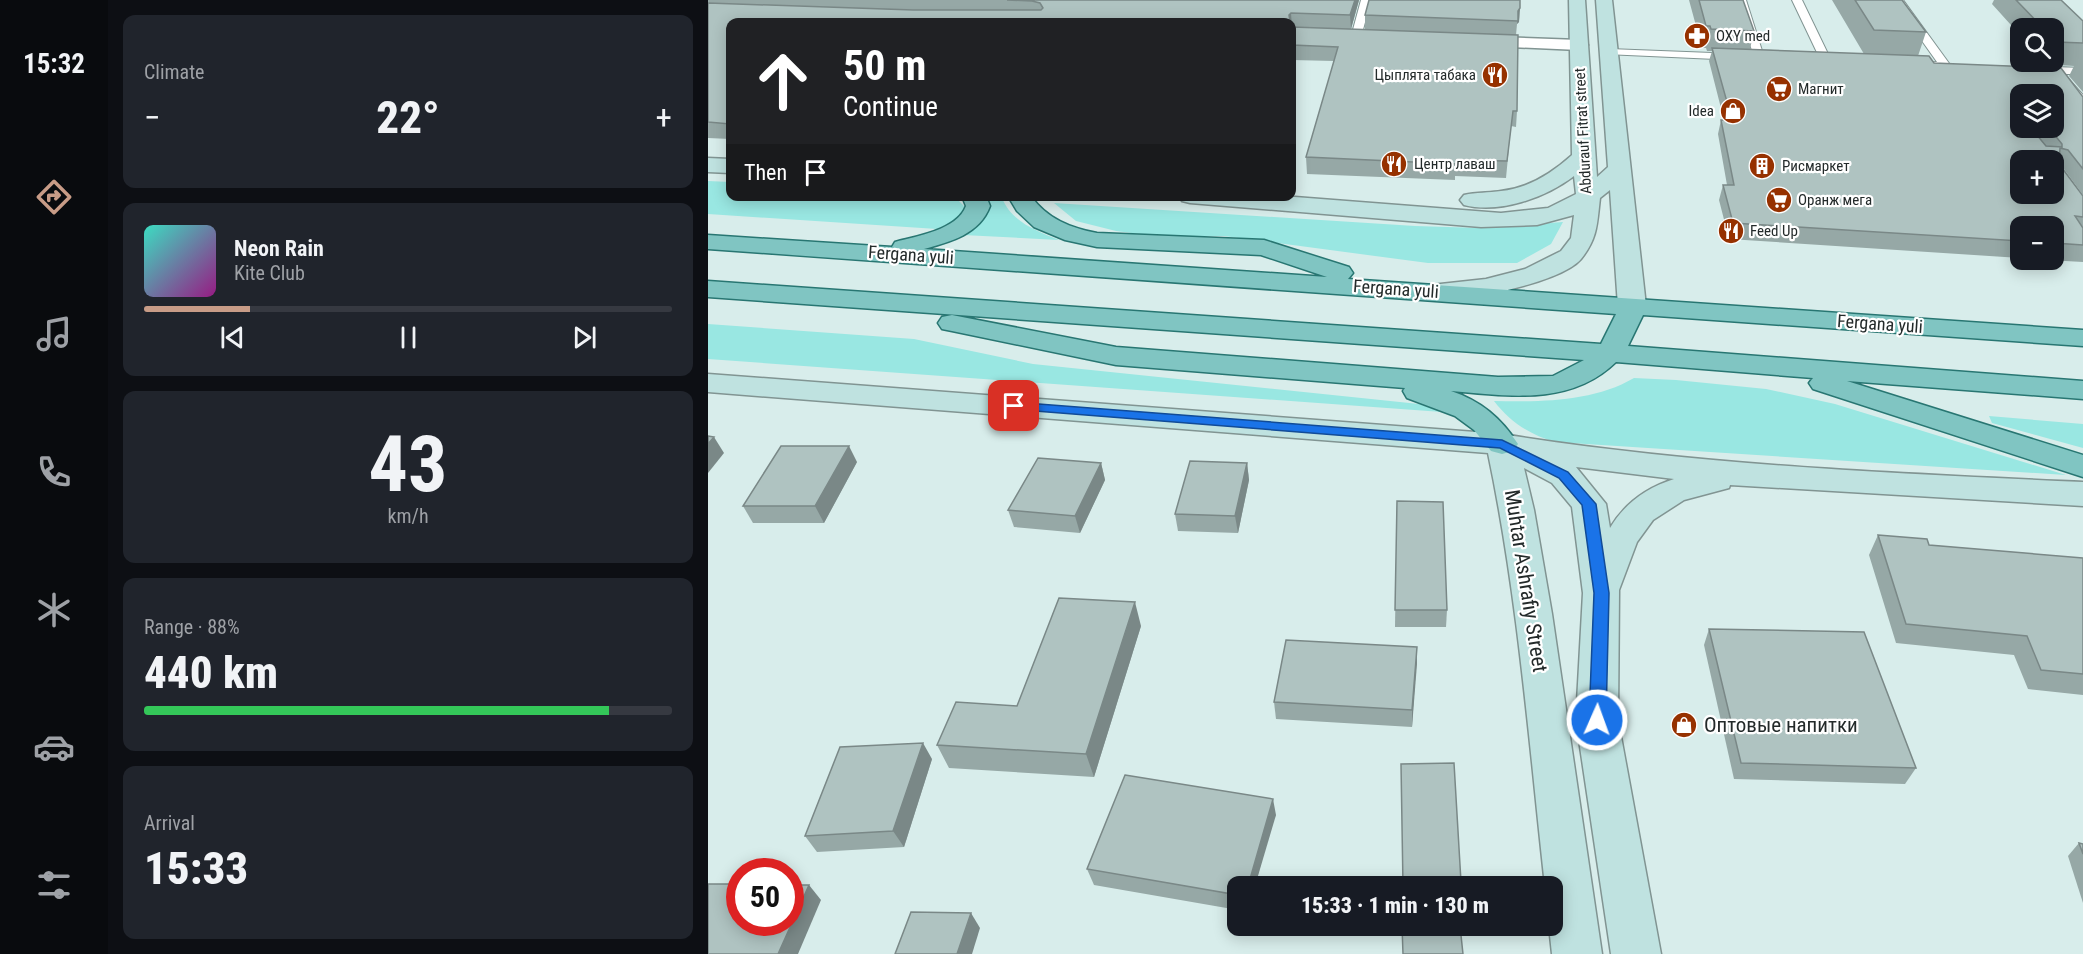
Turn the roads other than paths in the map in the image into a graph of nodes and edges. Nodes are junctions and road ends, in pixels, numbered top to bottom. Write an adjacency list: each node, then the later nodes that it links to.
1 (1366, 0): 8 (lane)
2 (1577, 0): 11 (main road, Abdurauf Fitrat street)
3 (1604, 0): 12 (main road, Abdurauf Fitrat street)
4 (1741, 0): 12 (lane)
5 (1797, 0): 13 (lane)
6 (1898, 0): 14 (lane)
7 (1335, 36): 8 (street)
8 (1356, 37): 9 (street)
9 (1380, 38)
10 (1451, 40): 11 (street)
11 (1579, 45): 12 (main road); 17 (main road, Abdurauf Fitrat street)
12 (1608, 49): 20 (main road, Abdurauf Fitrat street)
13 (1850, 62)
14 (1910, 64)
15 (2083, 71): 16 (lane)
16 (2083, 102)
17 (1584, 157): 21 (main road); 22 (main road, Abdurauf Fitrat street)
18 (708, 165): 19 (main road)
19 (726, 166)
20 (1620, 168): 22 (main road); 32 (main road, Abdurauf Fitrat street)
21 (1296, 196)
22 (1588, 198): 25 (main road); 30 (main road, Abdurauf Fitrat street)
23 (976, 201): 27 (main road)
24 (1022, 201): 28 (main road)
25 (1255, 201)
26 (718, 243): 27 (main road, Fergana yuli)
27 (878, 253): 28 (main road, Fergana yuli)
28 (1384, 288): 30 (main road, Fergana yuli)
29 (708, 289): 31 (main road)
30 (1431, 292): 32 (main road, Fergana yuli)
31 (815, 296): 34 (main road); 36 (main road)
32 (1632, 306): 33 (main road, Fergana yuli); 34 (main road)
33 (2083, 338)
34 (1608, 353): 35 (main road); 36 (main road)
35 (1771, 366): 38 (main road); 40 (main road)
36 (1368, 375): 39 (main road)
37 (708, 383): 39 (main road)
38 (2083, 390)
39 (1502, 444): 41 (main road); 43 (main road); 44 (main road, Muhtar Ashrafiy Street)
40 (2083, 466)
41 (1752, 475): 42 (main road); 43 (main road)
42 (2083, 494)
43 (1601, 593): 45 (main road)
44 (1577, 954)
45 (1636, 954)

